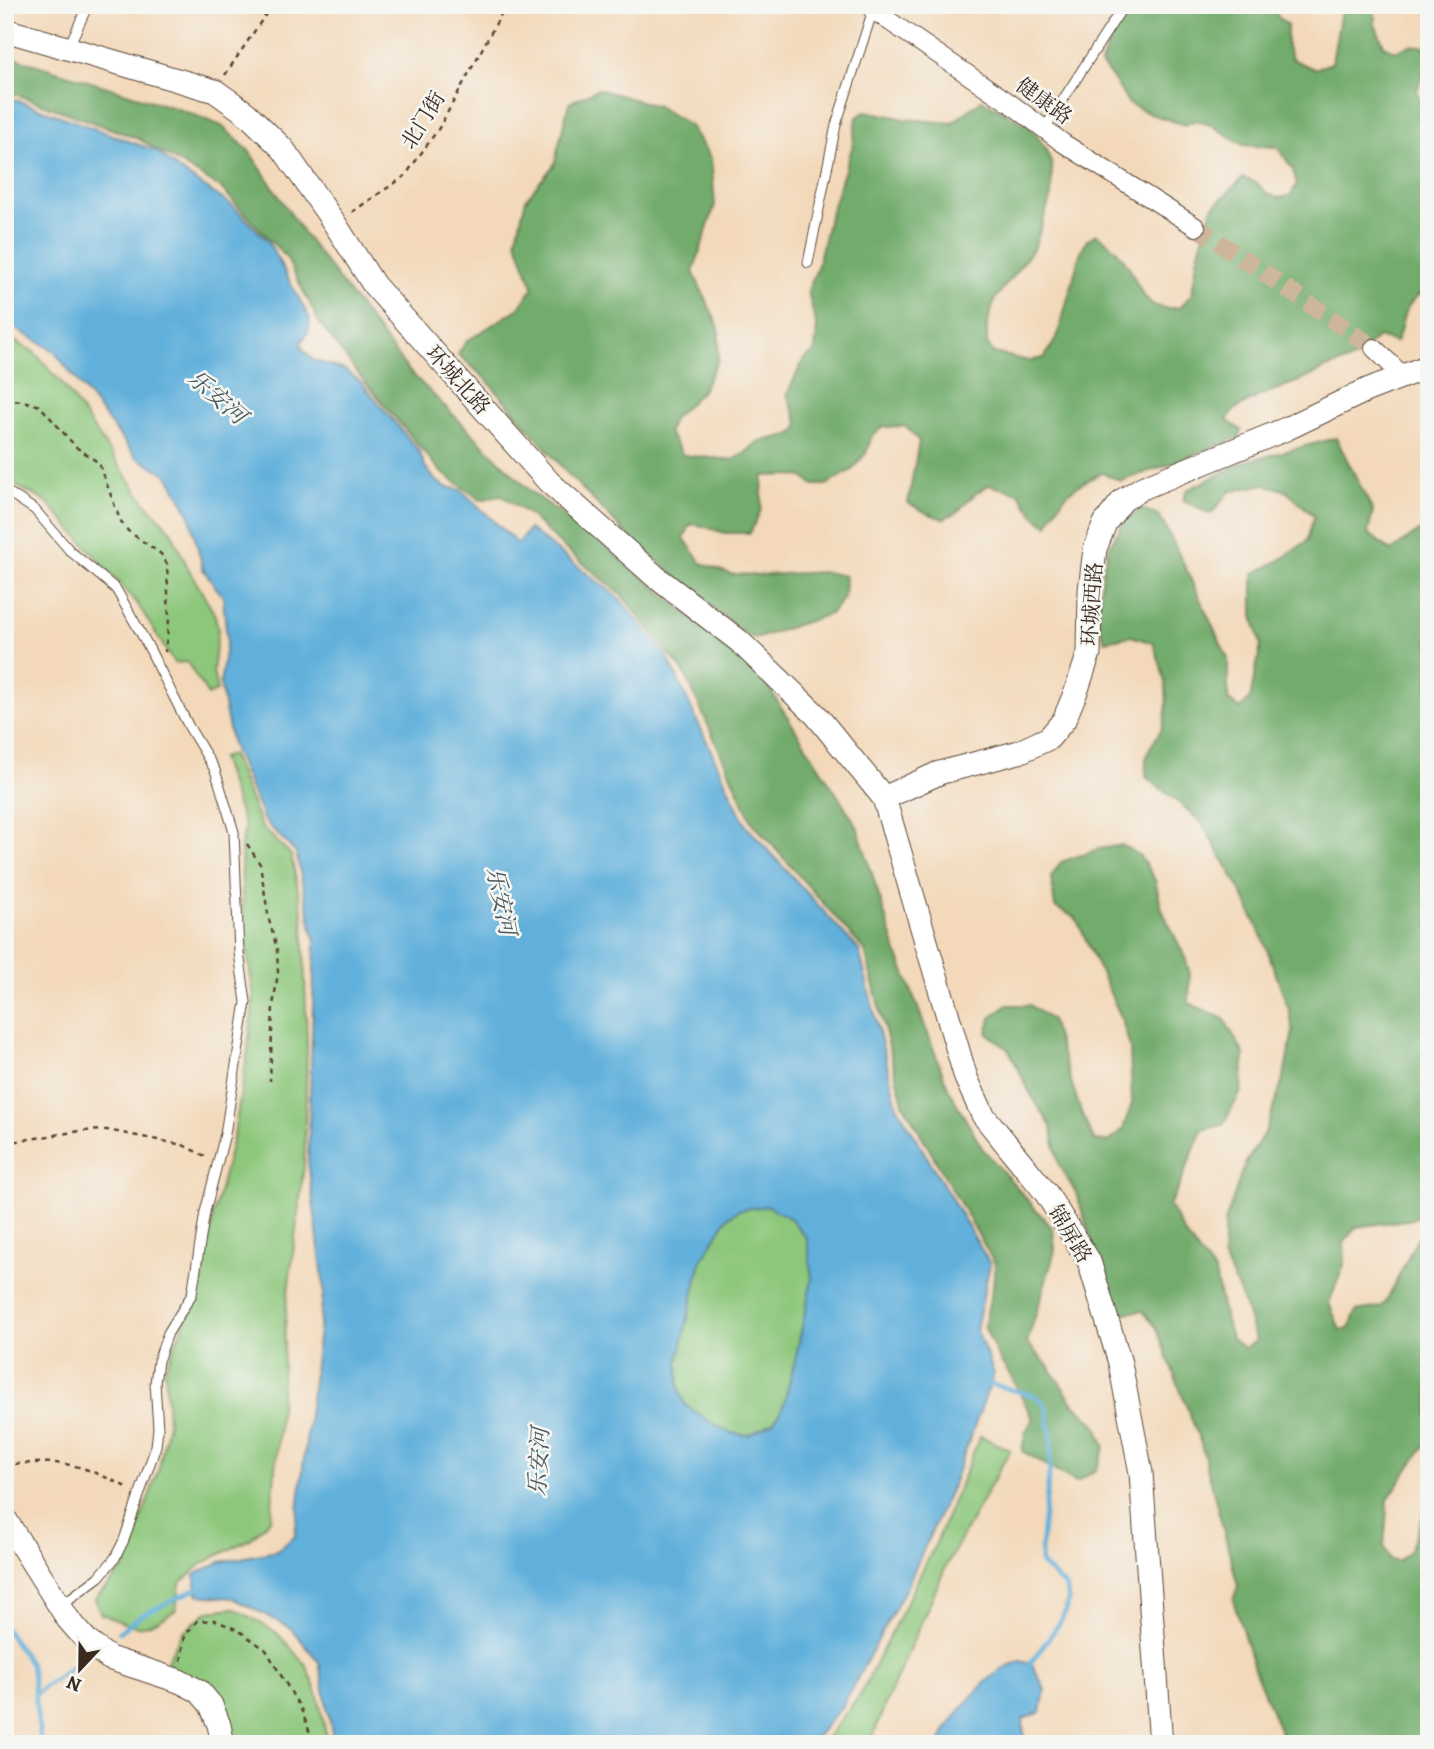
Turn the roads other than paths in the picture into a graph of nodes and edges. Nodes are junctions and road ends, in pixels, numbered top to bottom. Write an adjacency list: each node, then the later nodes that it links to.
1 (88, 5): 5 (lane)
2 (1124, 5): 6 (lane)
3 (872, 8): 6 (street, 健康路); 8 (lane)
4 (5, 30): 5 (street, 环城北路)
5 (68, 48): 13 (street, 环城北路)
6 (1044, 129): 7 (street, 健康路)
7 (1196, 227)
8 (808, 263)
9 (1374, 348): 11 (street)
10 (1429, 366): 11 (street, 环城西路)
11 (1404, 376): 13 (street, 环城西路)
12 (5, 490): 15 (lane)
13 (884, 797): 17 (street, 锦屏路)
14 (5, 1519): 15 (street)
15 (60, 1606): 16 (street)
16 (223, 1744)
17 (1161, 1744)

